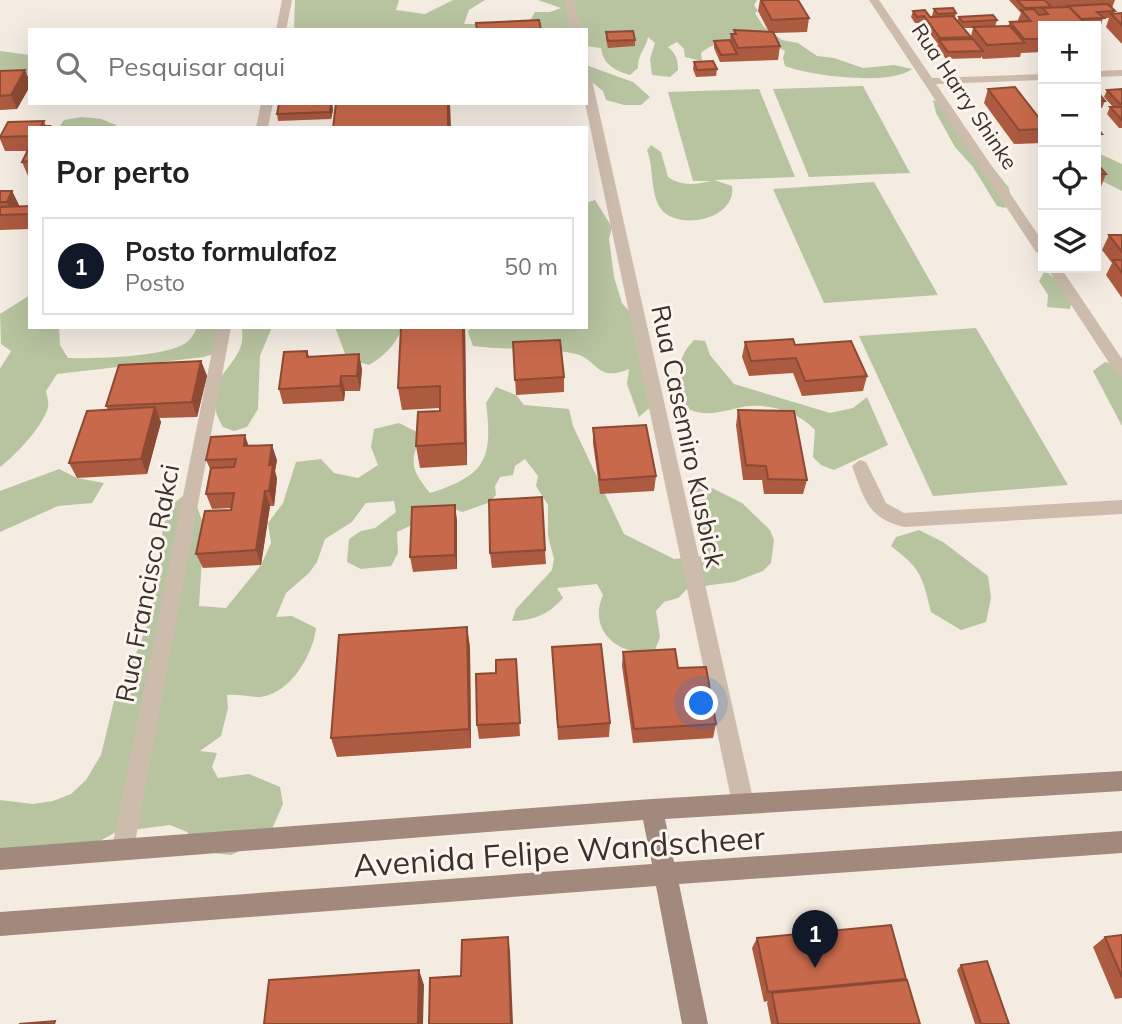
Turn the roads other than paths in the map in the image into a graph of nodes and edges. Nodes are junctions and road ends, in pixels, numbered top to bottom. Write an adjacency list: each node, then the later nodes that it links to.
1 (287, 0): 4 (street)
2 (569, 0): 5 (street)
3 (874, 0): 9 (street, Rua Harry Shinke)
4 (281, 28)
5 (576, 28)
6 (1122, 73): 7 (street)
7 (1101, 75)
8 (1038, 77): 9 (street)
9 (931, 81): 13 (street, Rua Harry Shinke)
10 (588, 88): 20 (street, Rua Casemiro Kusbick)
11 (267, 105): 12 (street)
12 (262, 126)
13 (1038, 244)
14 (1057, 273): 16 (street)
15 (224, 329): 23 (street, Rua Francisco Rakci)
16 (1122, 371)
17 (860, 466): 18 (street)
18 (1122, 507)
19 (1122, 781): 20 (main road, Avenida Felipe Wandscheer)
20 (743, 803): 21 (main road, Avenida Felipe Wandscheer)
21 (652, 809): 23 (main road, Avenida Felipe Wandscheer); 25 (main road)
22 (1122, 842): 25 (main road, Avenida Felipe Wandscheer)
23 (123, 848): 24 (main road, Avenida Felipe Wandscheer)
24 (0, 859)
25 (666, 876): 26 (main road, Avenida Felipe Wandscheer); 27 (main road)
26 (0, 924)
27 (695, 1024)

